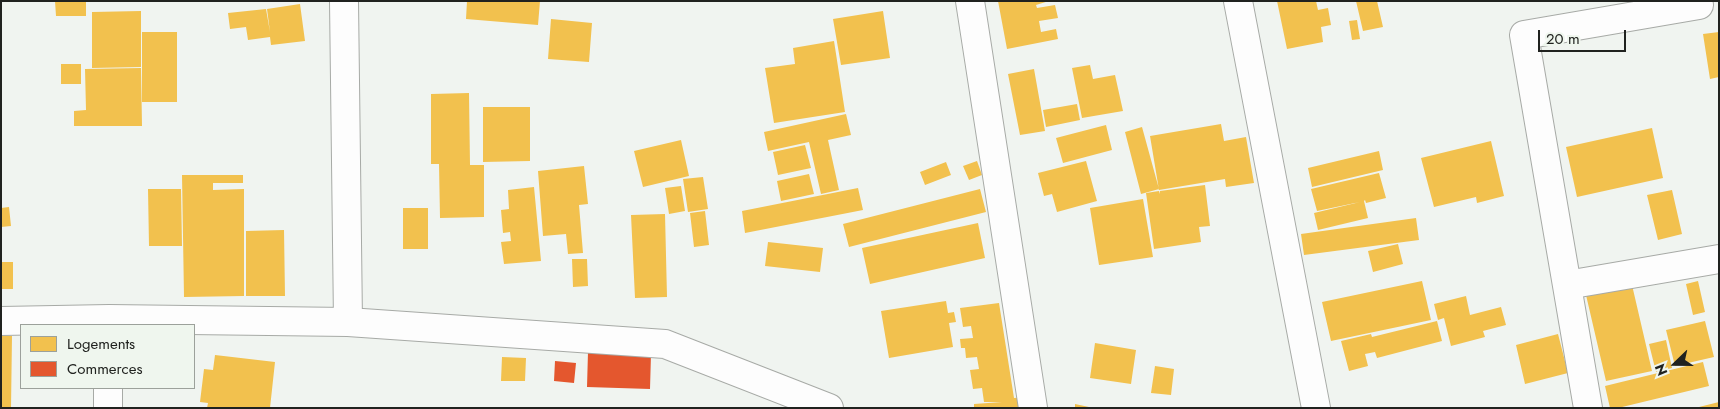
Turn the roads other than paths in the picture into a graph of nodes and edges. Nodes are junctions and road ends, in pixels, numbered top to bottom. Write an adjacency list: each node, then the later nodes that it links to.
1 (344, 1): 9 (street)
2 (970, 1): 13 (street)
3 (1238, 1): 14 (street)
4 (1699, 5): 6 (street)
5 (1719, 259): 6 (street)
6 (1567, 285): 15 (street)
7 (1, 321): 8 (street)
8 (109, 322): 9 (street)
9 (348, 322): 12 (street)
10 (108, 389): 11 (street)
11 (108, 408)
12 (829, 408)
13 (1033, 408)
14 (1316, 408)
15 (1588, 408)

